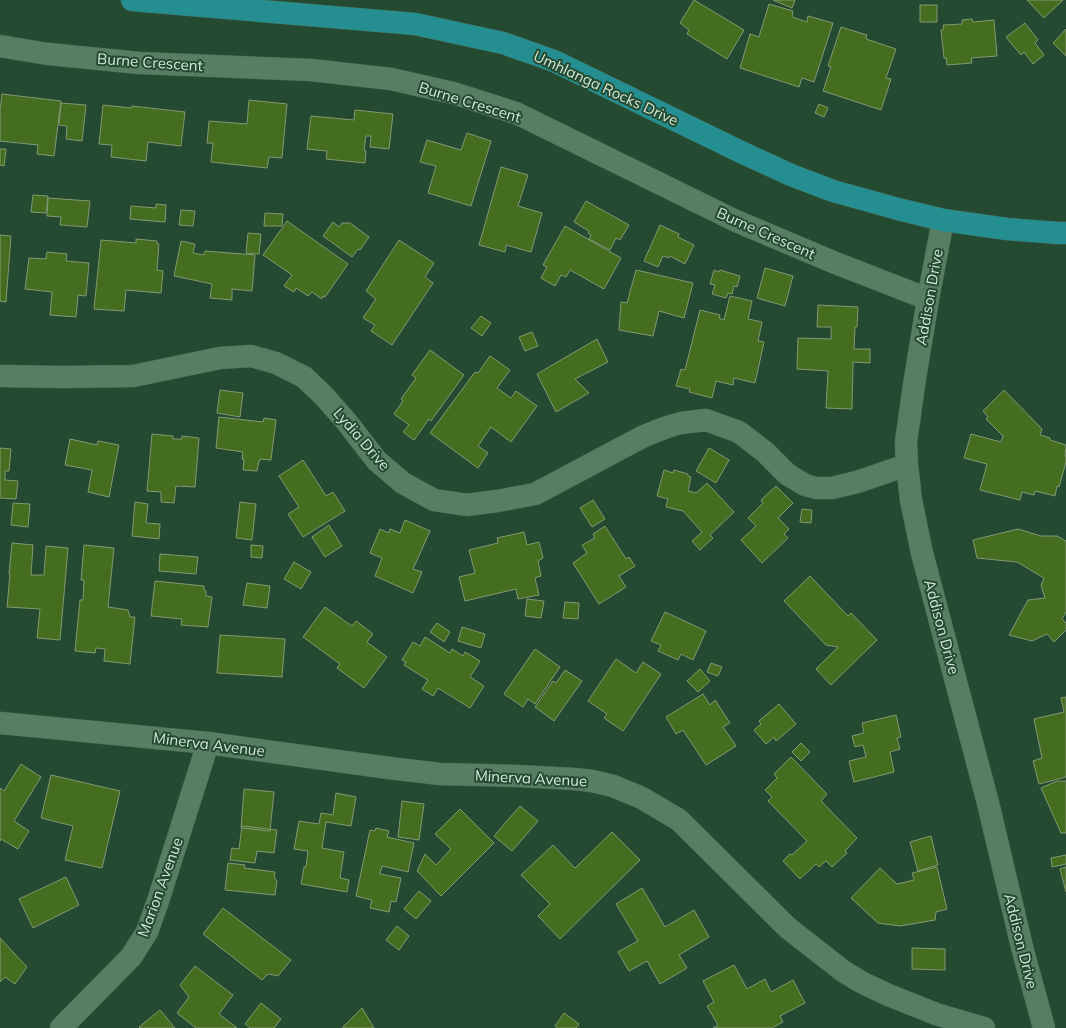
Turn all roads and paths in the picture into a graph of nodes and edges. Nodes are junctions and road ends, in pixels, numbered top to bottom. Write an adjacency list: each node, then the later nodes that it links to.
1 (132, 0): 3 (main road, Umhlanga Rocks Drive)
2 (0, 46): 5 (street, Burne Crescent)
3 (943, 220): 4 (main road, Umhlanga Rocks Drive); 5 (street, Addison Drive)
4 (1066, 233)
5 (928, 299): 7 (street, Addison Drive)
6 (0, 376): 7 (street, Lydia Drive)
7 (907, 465): 12 (street, Addison Drive)
8 (0, 723): 9 (street, Minerva Avenue)
9 (208, 743): 10 (street, Marion Avenue); 11 (street, Minerva Avenue)
10 (61, 1028)
11 (984, 1028)
12 (1044, 1028)

